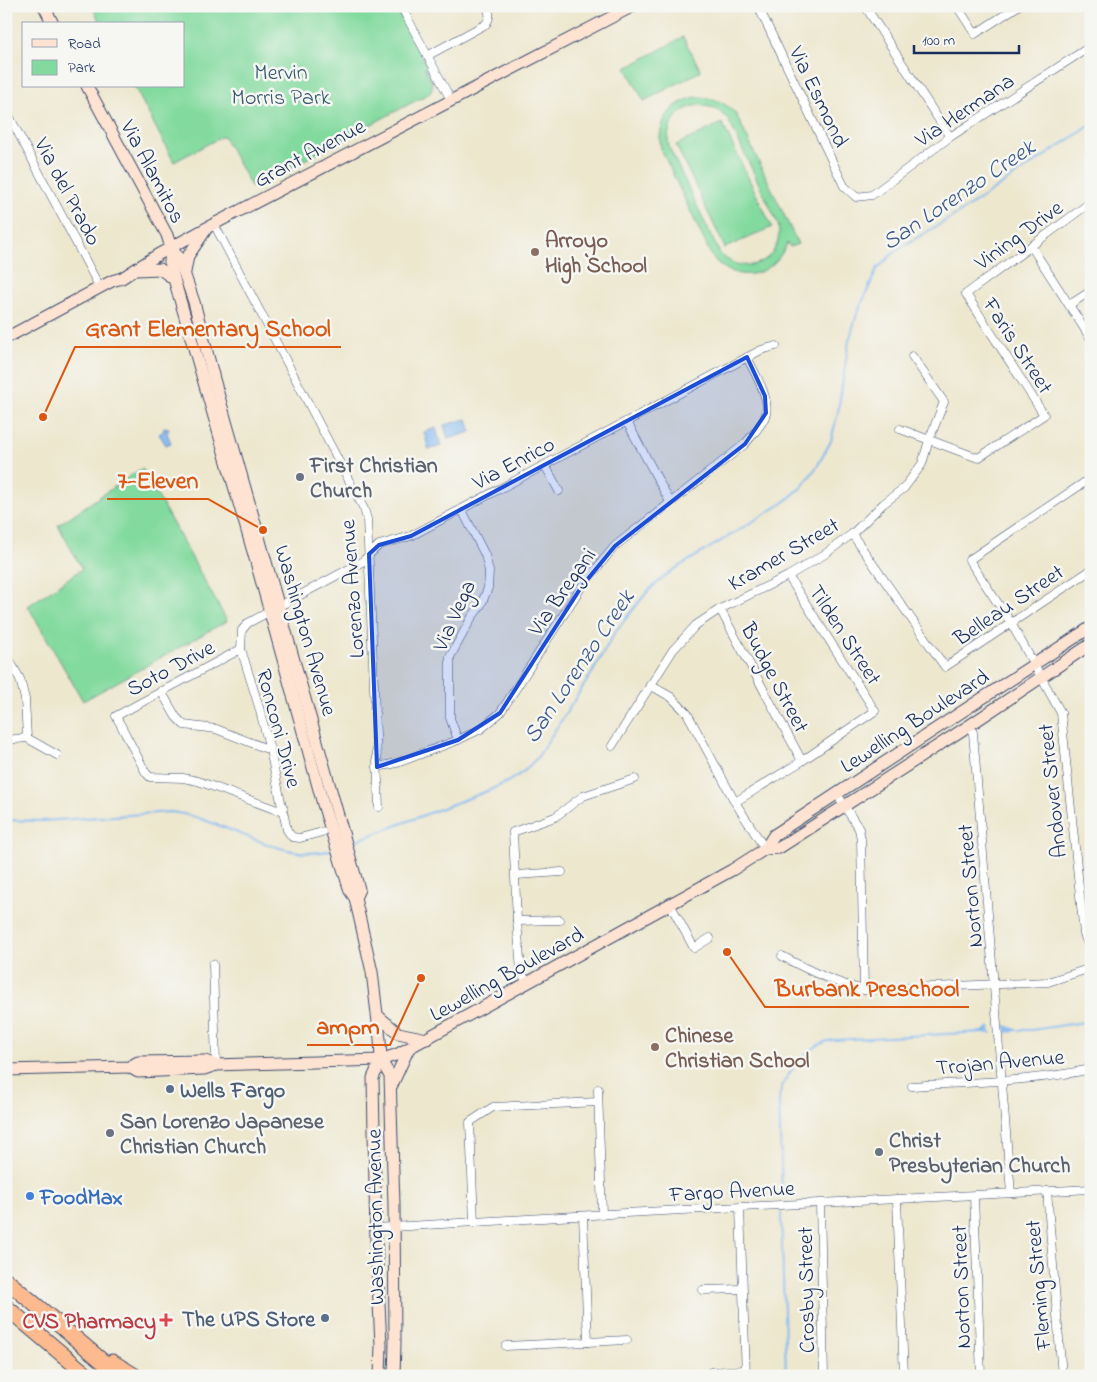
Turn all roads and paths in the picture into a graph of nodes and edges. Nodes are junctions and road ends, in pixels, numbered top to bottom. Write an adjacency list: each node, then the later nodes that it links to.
1 (44, 6): 9 (main road)
2 (401, 6): 11 (street)
3 (486, 6): 11 (street)
4 (633, 6): 13 (main road, Grant Avenue)
5 (758, 6): 16 (street, Via Esmond)
6 (865, 6): 15 (street)
7 (957, 6): 8 (street)
8 (1018, 6)
9 (52, 22)
10 (1091, 46): 15 (street, Via Hermana)
11 (427, 56): 13 (street)
12 (88, 88): 20 (main road, Via Alamitos)
13 (451, 100): 18 (main road, Grant Avenue)
14 (6, 110): 23 (street, Via del Prado)
15 (950, 137): 16 (street, Via Hermana)
16 (856, 197)
17 (1091, 202): 19 (street, Vining Drive)
18 (211, 226): 20 (main road, Grant Avenue); 22 (main road); 41 (street, Lorenzo Avenue)
19 (1031, 246): 25 (street, Vining Drive); 26 (street)
20 (171, 248): 21 (main road, Grant Avenue); 22 (main road, Washington Avenue)
21 (134, 270): 22 (main road); 23 (main road, Grant Avenue)
22 (180, 278): 44 (main road, Washington Avenue)
23 (100, 288): 27 (main road, Grant Avenue)
24 (1091, 291): 26 (street)
25 (966, 294): 34 (street, Faris Street)
26 (1068, 305): 28 (street)
27 (6, 338)
28 (1091, 339)
29 (776, 346): 31 (street, Via Enrico)
30 (912, 356): 34 (street, Kramer Street)
31 (747, 357): 32 (street, Via Enrico); 38 (street, Via Bregani)
32 (627, 422): 35 (street, Via Enrico); 38 (street)
33 (900, 429): 34 (street)
34 (929, 440): 40 (street, Kramer Street)
35 (545, 465): 37 (street); 39 (street, Via Enrico)
36 (1091, 478): 46 (street, Andover Street)
37 (558, 491)
38 (670, 502): 59 (street, Via Bregani)
39 (462, 510): 41 (street, Via Enrico); 59 (street, Via Vega)
40 (852, 534): 43 (street, Kramer Street); 46 (street, Belleau Street)
41 (369, 554): 44 (street, Via Enrico); 64 (street, Lorenzo Avenue)
42 (1091, 570): 46 (street, Belleau Street)
43 (788, 576): 45 (street, Kramer Street); 63 (street, Tilden Street)
44 (275, 609): 49 (street, Ronconi Drive); 86 (main road, Washington Avenue)
45 (720, 609): 53 (street, Kramer Street); 63 (street, Budge Street)
46 (1011, 623): 51 (street, Andover Street)
47 (1091, 627): 51 (main road, Lewelling Boulevard)
48 (1091, 644): 52 (main road, Lewelling Boulevard)
49 (241, 649): 54 (street, Soto Drive); 61 (street, Ronconi Drive)
50 (6, 654): 57 (street)
51 (1035, 664): 52 (street, Andover Street); 55 (main road, Lewelling Boulevard)
52 (1042, 676): 56 (main road, Lewelling Boulevard); 79 (street, Andover Street)
53 (650, 685): 60 (street, Kramer Street); 67 (street)
54 (161, 691): 61 (street); 69 (street, Soto Drive)
55 (970, 707): 56 (main road); 66 (main road, Lewelling Boulevard)
56 (970, 725): 68 (main road, Lewelling Boulevard); 84 (street, Norton Street)
57 (27, 738): 58 (street); 62 (street)
58 (6, 740)
59 (458, 740): 64 (street, Via Bregani)
60 (612, 746)
61 (270, 750): 69 (street, Ronconi Drive)
62 (57, 754)
63 (802, 761): 67 (street)
64 (377, 767): 70 (street, Lorenzo Avenue)
65 (635, 778): 74 (street)
66 (837, 794): 68 (street); 72 (main road, Lewelling Boulevard)
67 (735, 802): 72 (street)
68 (844, 805): 72 (main road, Lewelling Boulevard); 85 (street)
69 (283, 807): 71 (street, Ronconi Drive)
70 (379, 807)
71 (322, 832)
72 (765, 849): 75 (main road, Lewelling Boulevard)
73 (562, 872): 74 (street)
74 (516, 875): 77 (street)
75 (670, 904): 78 (street); 83 (main road, Lewelling Boulevard)
76 (560, 920): 77 (street)
77 (517, 921): 83 (street)
78 (710, 938)
79 (1091, 952)
80 (782, 956): 85 (street)
81 (213, 964): 90 (street)
82 (1091, 968): 84 (street)
83 (527, 983): 87 (main road, Lewelling Boulevard)
84 (994, 984): 85 (street); 93 (street, Norton Street)
85 (864, 990)
86 (378, 1016): 87 (main road); 89 (main road, Washington Avenue)
87 (427, 1039): 88 (main road, Lewelling Boulevard)
88 (408, 1050): 89 (main road, Lewelling Boulevard); 95 (main road)
89 (381, 1060): 90 (main road, Lewelling Boulevard); 95 (main road, Washington Avenue); 108 (main road, Washington Avenue)
90 (216, 1065): 92 (main road, Lewelling Boulevard)
91 (1091, 1069): 93 (street, Trojan Avenue)
92 (6, 1070)
93 (1002, 1081): 94 (street, Trojan Avenue); 100 (street, Norton Street)
94 (912, 1086)
95 (390, 1089): 109 (main road, Washington Avenue)
96 (598, 1089): 97 (street)
97 (598, 1102): 105 (street); 107 (street)
98 (1091, 1189): 99 (street, Fargo Avenue)
99 (1047, 1191): 100 (street, Fargo Avenue); 132 (street, Fleming Street)
100 (1010, 1194): 101 (street, Fargo Avenue)
101 (974, 1196): 102 (street, Fargo Avenue); 131 (street, Norton Street)
102 (897, 1200): 103 (street, Fargo Avenue); 130 (street)
103 (820, 1204): 104 (street, Fargo Avenue); 129 (street, Crosby Street)
104 (740, 1208): 105 (street, Fargo Avenue); 112 (street)
105 (602, 1215): 106 (street, Fargo Avenue)
106 (583, 1216): 107 (street, Fargo Avenue); 118 (street)
107 (474, 1223): 109 (street, Fargo Avenue)
108 (376, 1228): 109 (street, Fargo Avenue); 126 (main road, Washington Avenue)
109 (394, 1228): 127 (main road, Washington Avenue)
110 (6, 1274): 115 (highway)
111 (6, 1280): 115 (highway)
112 (742, 1289): 113 (street); 121 (street)
113 (703, 1290)
114 (6, 1292): 123 (highway)
115 (34, 1302): 120 (highway)
116 (6, 1307): 122 (highway)
117 (627, 1340): 118 (street)
118 (588, 1342): 119 (street)
119 (506, 1346)
120 (87, 1348): 124 (highway); 125 (highway)
121 (745, 1373): 128 (street)
122 (86, 1376)
123 (107, 1376)
124 (120, 1376)
125 (135, 1376)
126 (380, 1376)
127 (394, 1376)
128 (705, 1376)
129 (824, 1376)
130 (904, 1376)
131 (981, 1376)
132 (1062, 1376)

